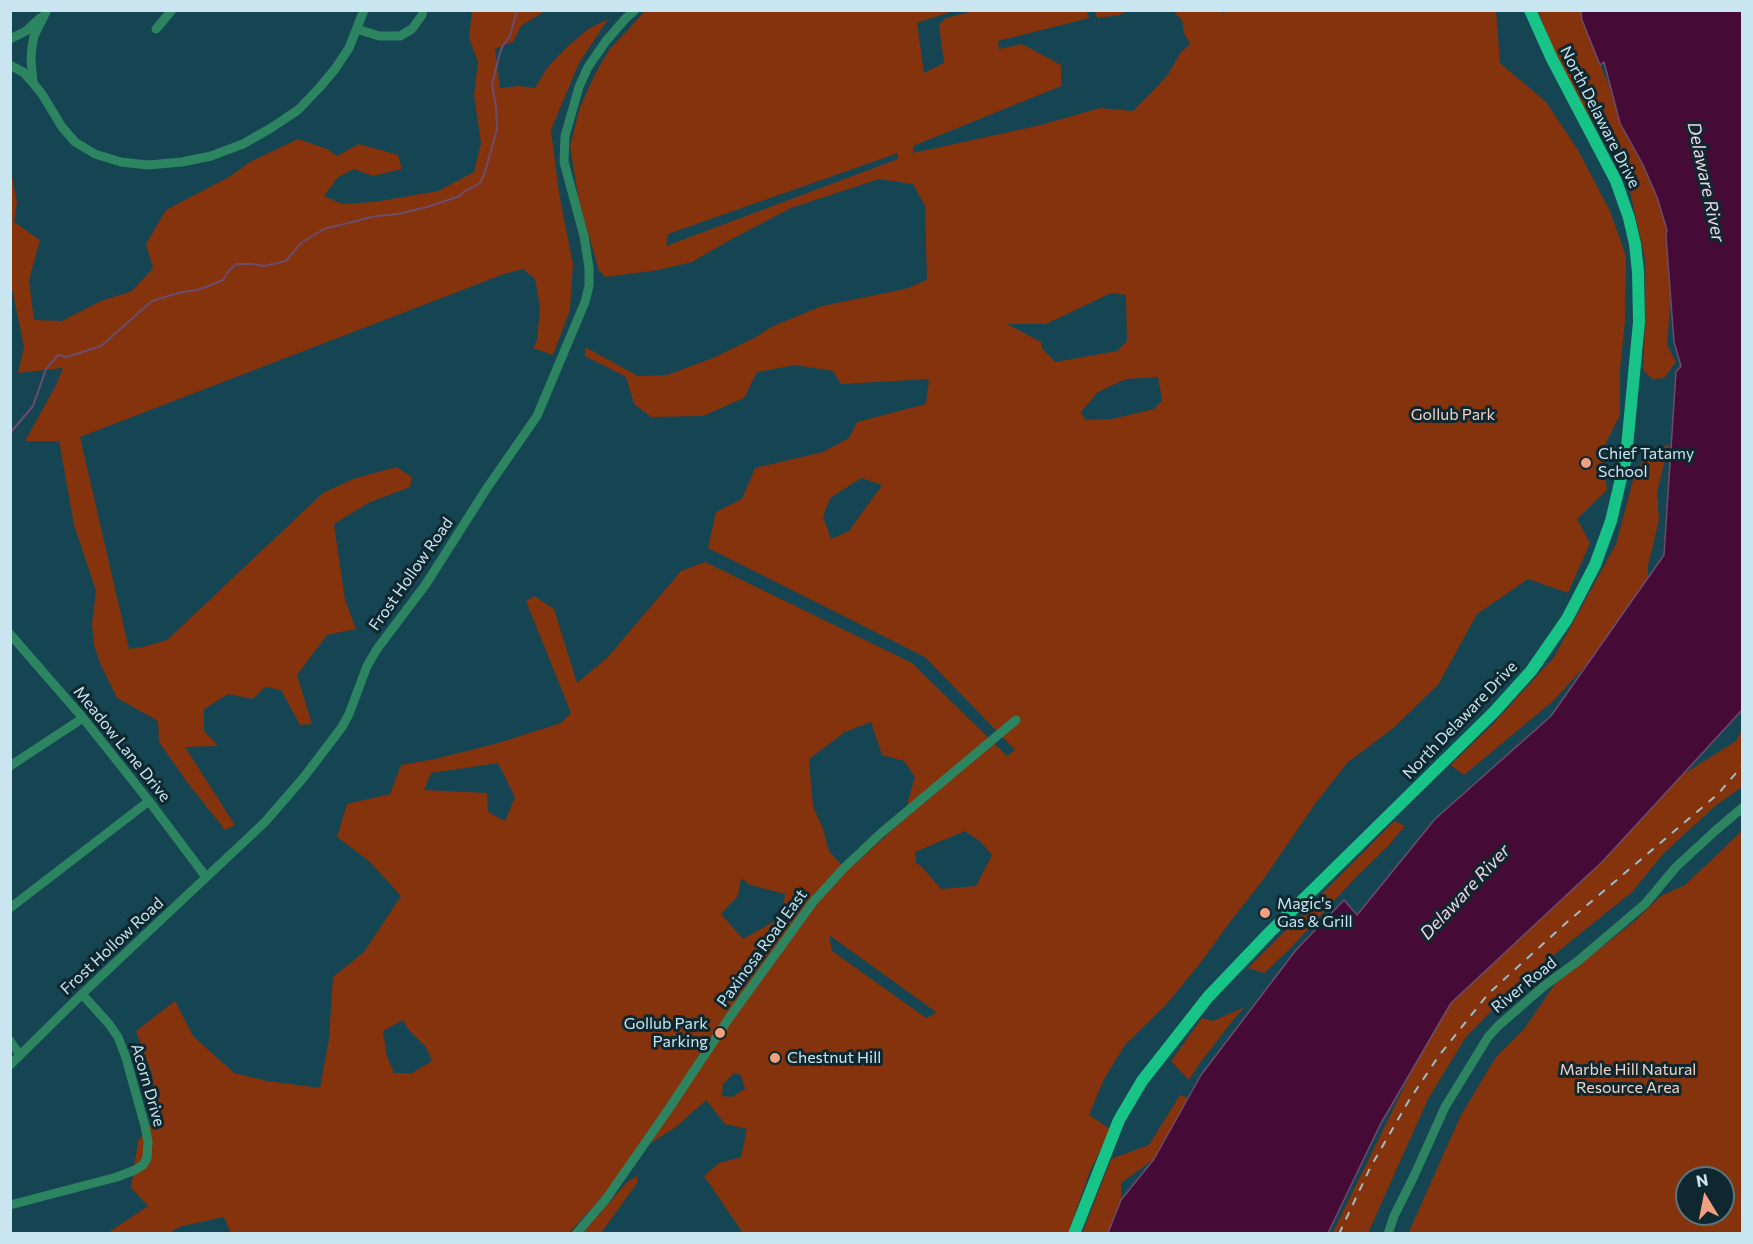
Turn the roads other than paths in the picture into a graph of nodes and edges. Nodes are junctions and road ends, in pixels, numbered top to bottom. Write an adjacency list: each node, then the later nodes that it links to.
1 (46, 10): 9 (street); 11 (street)
2 (172, 10): 8 (street)
3 (364, 10): 7 (street)
4 (423, 10): 7 (street)
5 (635, 10): 18 (street, Frost Hollow Road)
6 (1530, 10): 26 (main road, North Delaware Drive)
7 (357, 28): 11 (street)
8 (156, 29)
9 (10, 39)
10 (10, 65): 11 (street)
11 (33, 83)
12 (11, 637): 13 (street, Meadow Lane Drive)
13 (83, 718): 15 (street); 16 (street, Meadow Lane Drive)
14 (1016, 720): 25 (street, Paxinosa Road East)
15 (10, 766)
16 (149, 801): 18 (street, Meadow Lane Drive); 19 (street)
17 (1743, 808): 27 (street, River Road)
18 (206, 876): 20 (street, Frost Hollow Road)
19 (10, 908)
20 (82, 994): 22 (street, Frost Hollow Road); 24 (street, Acorn Drive)
21 (10, 1041): 22 (street)
22 (21, 1055): 23 (street, Frost Hollow Road)
23 (10, 1065)
24 (10, 1205)
25 (576, 1233)
26 (1074, 1233)
27 (1388, 1233)

